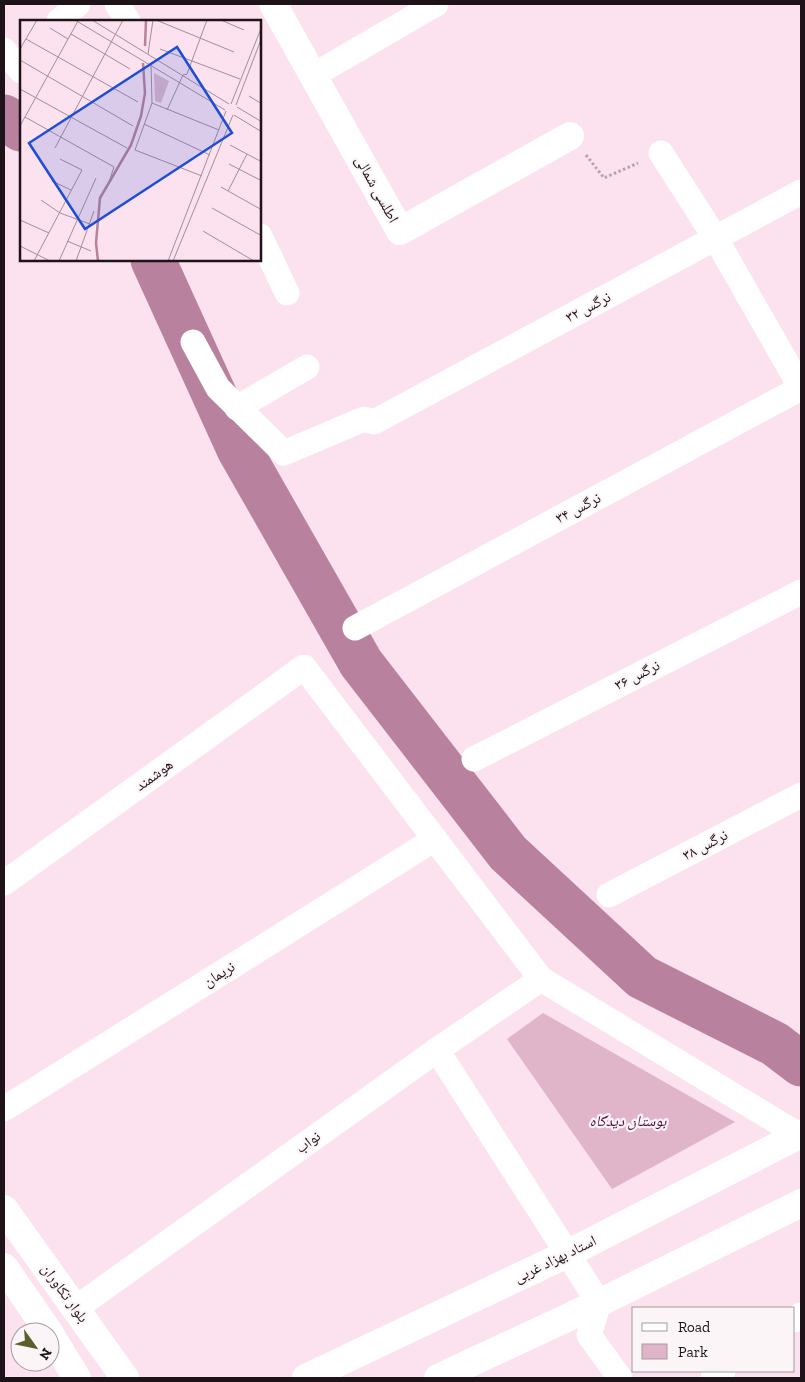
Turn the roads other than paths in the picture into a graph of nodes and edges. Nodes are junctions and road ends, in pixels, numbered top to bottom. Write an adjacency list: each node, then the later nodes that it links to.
1 (78, 4): 5 (street)
2 (117, 4): 6 (street)
3 (273, 4): 7 (street, اطلسی شمالی)
4 (436, 4): 7 (street)
5 (59, 20)
6 (127, 20)
7 (314, 75): 8 (street, اطلسی شمالی)
8 (570, 136)
9 (662, 153): 12 (street)
10 (801, 192): 12 (street, نرگس ۳۲)
11 (261, 238): 13 (street)
12 (716, 239): 16 (street); 17 (street, نرگس ۳۲)
13 (287, 293)
14 (193, 342): 17 (street)
15 (306, 367): 17 (street)
16 (801, 388): 19 (street, نرگس ۳۴)
17 (237, 408)
18 (801, 592): 20 (street, نرگس ۳۶)
19 (355, 628)
20 (474, 759)
21 (801, 795): 24 (street, نرگس ۳۸)
22 (435, 839): 23 (street, هوشمند); 25 (street); 27 (street, نریمان)
23 (4, 883)
24 (609, 896)
25 (541, 979): 26 (street, نواب); 28 (street)
26 (437, 1050): 31 (street); 34 (street, نواب)
27 (4, 1109)
28 (800, 1134): 31 (street, استاد بهزاد غربی)
29 (801, 1203): 33 (street)
30 (4, 1209): 34 (street, بلوار تکاوران)
31 (567, 1254): 33 (street); 39 (street, استاد بهزاد غربی)
32 (4, 1268): 35 (street)
33 (599, 1303): 40 (street); 41 (street)
34 (76, 1308): 38 (street, بلوار تکاوران)
35 (42, 1322)
36 (60, 1350): 37 (street)
37 (77, 1378)
38 (125, 1378)
39 (306, 1378)
40 (438, 1378)
41 (620, 1378)

